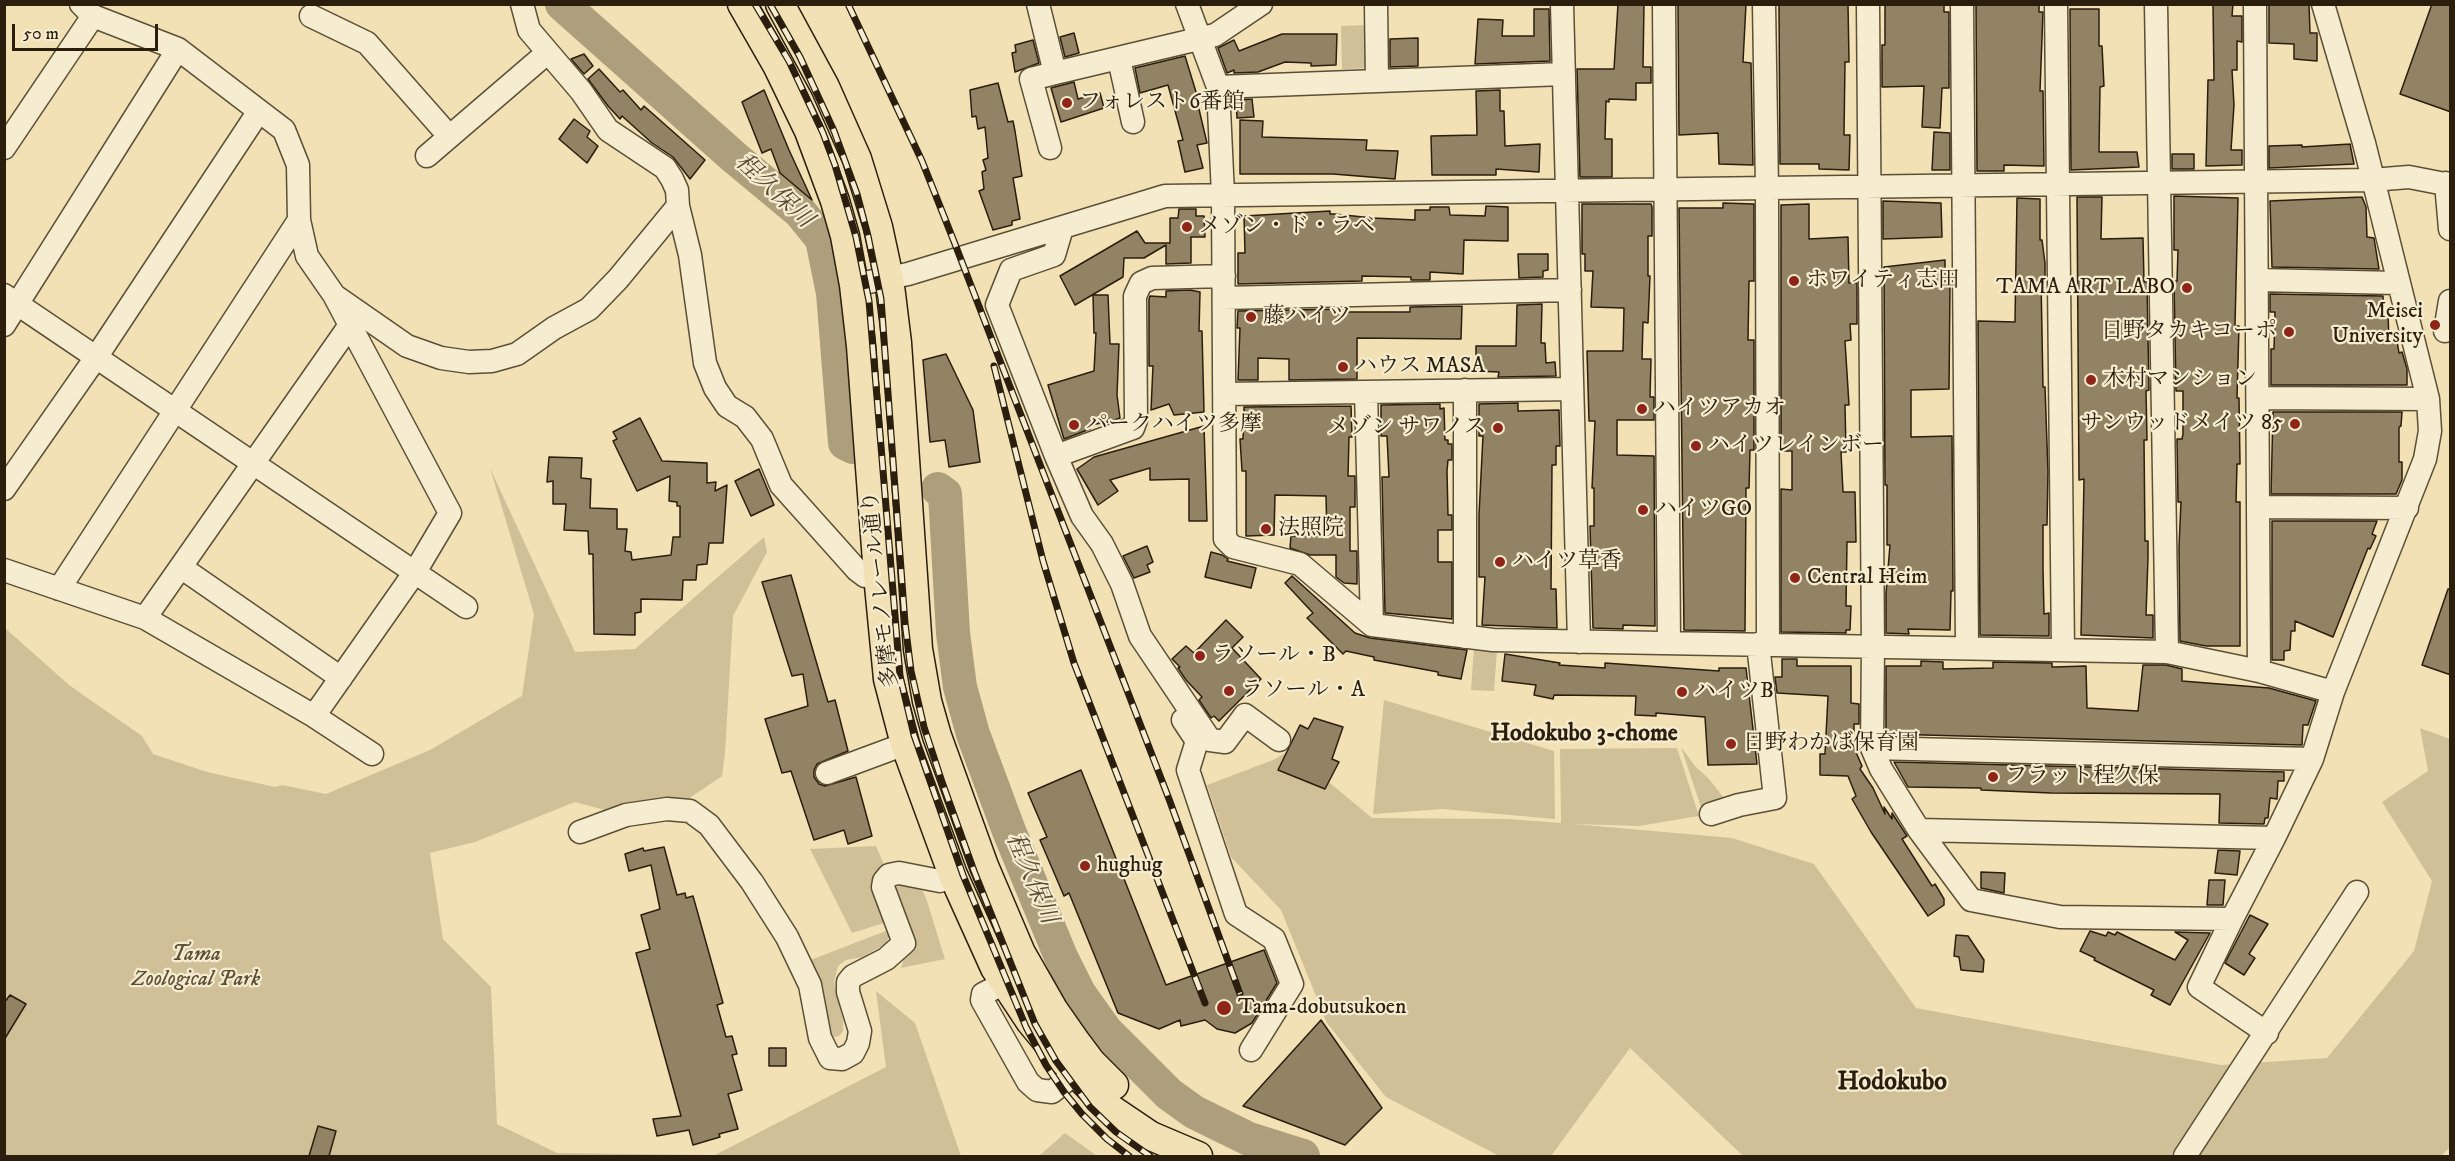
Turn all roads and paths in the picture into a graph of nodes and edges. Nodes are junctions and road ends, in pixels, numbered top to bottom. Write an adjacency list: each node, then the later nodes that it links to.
1 (742, 4): 52 (main road, 多摩モノレール通り)
2 (780, 4): 49 (main road, 多摩モノレール通り)
3 (1038, 4): 23 (street)
4 (1186, 4): 19 (street)
5 (1261, 4): 19 (street)
6 (1376, 4): 25 (street)
7 (1562, 4): 24 (street)
8 (1664, 4): 42 (street)
9 (1764, 4): 41 (street)
10 (1868, 4): 40 (street)
11 (1962, 4): 39 (street)
12 (2056, 4): 37 (street)
13 (2156, 4): 36 (street)
14 (2255, 4): 35 (street)
15 (2323, 4): 34 (street)
16 (528, 8): 21 (street)
17 (87, 10): 20 (street); 29 (street)
18 (311, 16): 30 (street)
19 (1201, 39): 22 (street); 26 (street)
20 (178, 49): 27 (street); 56 (street)
21 (547, 53): 30 (street); 45 (street)
22 (1119, 58): 23 (street); 28 (street)
23 (1055, 73): 32 (street)
24 (1564, 74): 25 (street); 43 (street)
25 (1377, 81): 26 (street)
26 (1218, 87): 44 (street)
27 (259, 111): 46 (street); 61 (street)
28 (1133, 122)
29 (11, 124): 31 (street)
30 (449, 136): 33 (street)
31 (4, 148)
32 (1050, 148)
33 (427, 156)
34 (2372, 180): 35 (street); 38 (street); 51 (street)
35 (2256, 182): 36 (street); 50 (street)
36 (2159, 183): 37 (street); 89 (street)
37 (2057, 184): 39 (street); 88 (street)
38 (2448, 184): 48 (street)
39 (1963, 186): 40 (street); 87 (street)
40 (1870, 187): 41 (street); 86 (street)
41 (1767, 188): 42 (street); 85 (street)
42 (1667, 189): 43 (street); 84 (street)
43 (1567, 191): 44 (street); 54 (street)
44 (1223, 195): 47 (street); 53 (street)
45 (678, 206): 55 (street); 77 (street)
46 (299, 220): 55 (street); 68 (street)
47 (1062, 228): 49 (street); 69 (street)
48 (2451, 229)
49 (889, 278): 52 (street); 108 (main road, 多摩モノレール通り)
50 (2257, 280): 51 (street); 66 (street)
51 (2398, 283): 67 (street)
52 (854, 285): 77 (main road, 多摩モノレール通り)
53 (1224, 287): 54 (street); 65 (street); 69 (street)
54 (1570, 290): 62 (street)
55 (334, 295): 59 (street)
56 (12, 299): 58 (street); 61 (street)
57 (2451, 301): 60 (street)
58 (4, 325)
59 (350, 325): 70 (street); 76 (street)
60 (2445, 331)
61 (97, 356): 68 (street); 71 (street)
62 (1572, 389): 63 (street); 83 (street)
63 (1465, 390): 64 (street); 82 (street)
64 (1366, 392): 65 (street); 81 (street)
65 (1225, 394): 81 (street)
66 (2258, 398): 67 (street); 72 (street)
67 (2428, 399): 73 (street)
68 (175, 409): 70 (street); 78 (street)
69 (1056, 456): 90 (street)
70 (255, 463): 74 (street); 76 (street)
71 (4, 489)
72 (2258, 507): 73 (street); 91 (street)
73 (2407, 508): 93 (street)
74 (182, 568): 80 (street); 92 (street)
75 (4, 570): 78 (street)
76 (415, 572): 79 (street); 92 (street)
77 (878, 575): 96 (main road, 多摩モノレール通り)
78 (59, 589): 80 (street)
79 (466, 607)
80 (146, 618): 94 (street)
81 (1372, 625): 82 (street)
82 (1465, 637): 83 (street)
83 (1579, 642): 84 (street)
84 (1669, 643): 85 (street)
85 (1763, 645): 86 (street); 101 (street)
86 (1873, 646): 87 (street); 97 (street)
87 (1967, 648): 88 (street)
88 (2063, 650): 89 (street)
89 (2167, 652): 91 (street)
90 (1161, 667): 95 (street); 111 (street)
91 (2259, 671): 93 (street)
92 (341, 678): 94 (street)
93 (2333, 692): 99 (street)
94 (314, 716): 98 (street)
95 (1279, 740)
96 (905, 744): 100 (street); 105 (main road, 多摩モノレール通り)
97 (1872, 748): 99 (street); 102 (street)
98 (372, 754)
99 (2312, 759): 104 (street)
100 (827, 773)
101 (1711, 814)
102 (1919, 830): 104 (street); 107 (street)
103 (580, 832): 105 (street)
104 (2274, 838): 107 (street)
105 (953, 875): 109 (main road, 多摩モノレール通り)
106 (2357, 892): 110 (street)
107 (2232, 919): 110 (street)
108 (1030, 969): 109 (street); 112 (main road, 多摩モノレール通り)
109 (1005, 983): 112 (main road, 多摩モノレール通り); 112 (street)
110 (2266, 1033): 114 (street)
111 (1251, 1050)
112 (1083, 1068): 113 (main road, 多摩モノレール通り)
113 (1200, 1156)
114 (2185, 1156)

